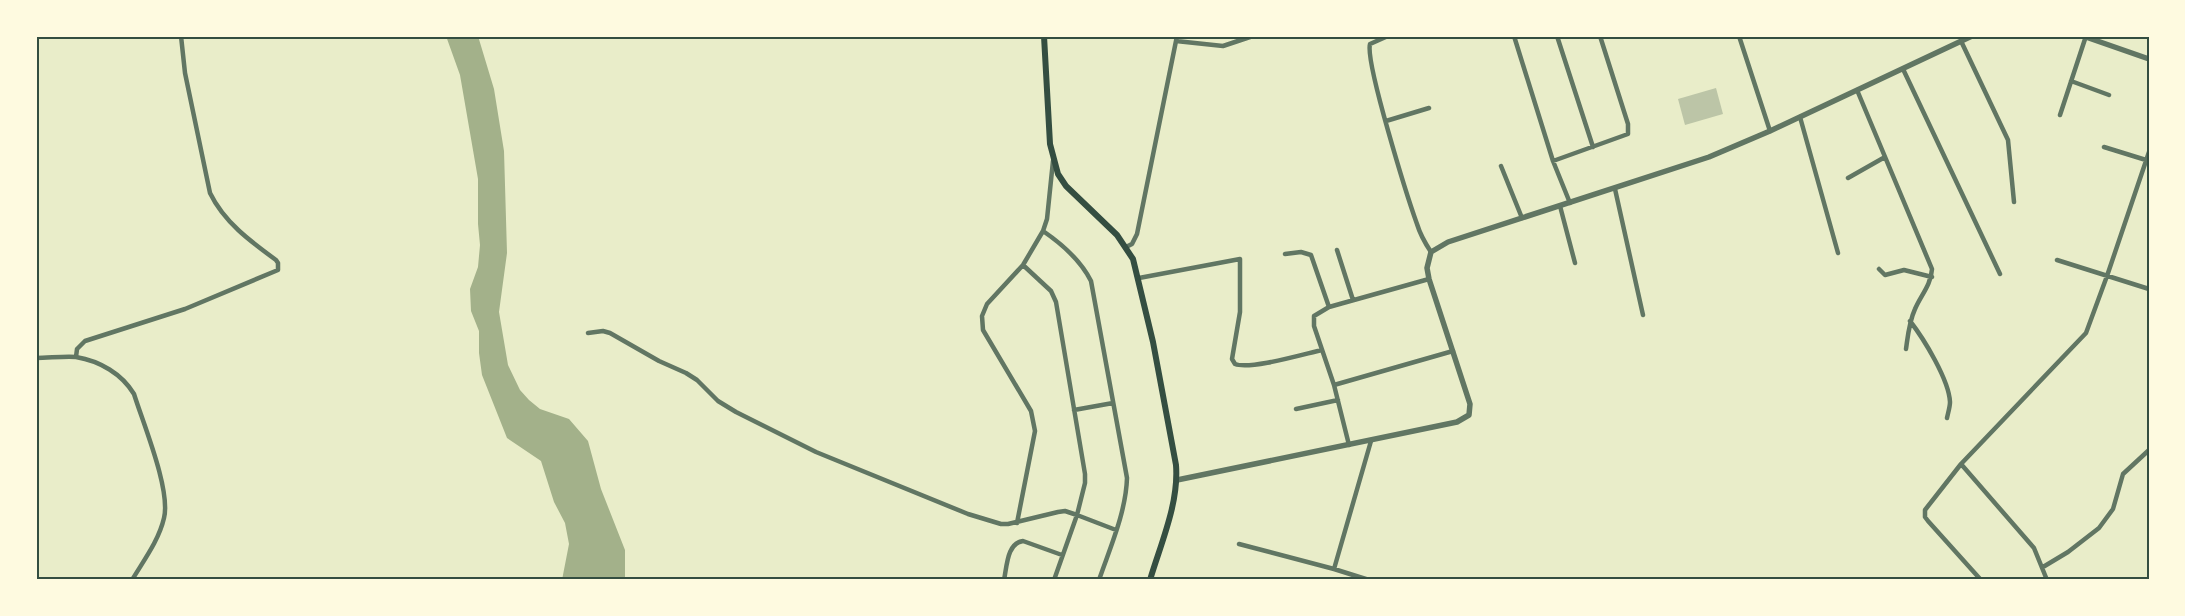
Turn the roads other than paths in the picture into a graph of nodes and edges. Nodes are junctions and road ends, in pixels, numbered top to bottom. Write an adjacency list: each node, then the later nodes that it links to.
1 (180, 36): 64 (street)
2 (1044, 36): 29 (main road)
3 (1253, 36): 11 (street)
4 (1388, 36): 21 (street)
5 (1514, 36): 28 (street)
6 (1557, 36): 23 (street)
7 (1600, 36): 23 (street)
8 (1739, 36): 22 (street)
9 (1972, 36): 12 (street)
10 (2085, 36): 13 (street); 15 (street)
11 (1177, 39): 40 (street)
12 (1960, 42): 14 (street); 35 (street)
13 (2149, 59)
14 (1903, 69): 16 (street); 49 (street)
15 (2071, 81): 17 (street); 19 (street)
16 (1857, 90): 20 (street); 26 (street)
17 (2108, 95)
18 (1429, 108): 21 (street)
19 (2060, 115)
20 (1800, 117): 22 (street); 43 (street)
21 (1386, 121): 42 (street)
22 (1770, 131): 34 (street)
23 (1593, 146): 28 (street)
24 (2104, 147): 27 (street)
25 (2149, 152): 27 (street)
26 (1885, 157): 33 (street); 51 (street)
27 (2146, 160): 31 (street)
28 (1553, 161): 36 (street)
29 (1053, 162): 39 (street); 40 (main road)
30 (1500, 166): 38 (street)
31 (2141, 174): 32 (street); 50 (street)
32 (2149, 177)
33 (1848, 178)
34 (1615, 189): 36 (street); 57 (street)
35 (2014, 202)
36 (1570, 203): 37 (street)
37 (1560, 206): 38 (street); 47 (street)
38 (1522, 218): 42 (street)
39 (1043, 231): 46 (street); 67 (street)
40 (1126, 248): 52 (main road)
41 (1337, 250): 55 (street)
42 (1431, 252): 53 (street)
43 (1838, 253)
44 (1285, 254): 56 (street)
45 (2057, 260): 50 (street)
46 (1023, 264): 69 (street); 77 (street)
47 (1575, 264)
48 (1879, 269): 51 (street)
49 (2000, 274)
50 (2107, 276): 54 (street); 74 (street)
51 (1932, 277): 58 (street)
52 (1139, 278): 61 (street); 75 (main road)
53 (1429, 279): 55 (street); 62 (street)
54 (2149, 290)
55 (1353, 300): 56 (street)
56 (1329, 307): 61 (street)
57 (1643, 315)
58 (1910, 321): 60 (street); 70 (street)
59 (588, 333): 77 (street)
60 (1906, 349)
61 (1322, 350): 65 (street)
62 (1453, 351): 65 (street); 71 (street)
63 (36, 358): 64 (street)
64 (76, 358): 83 (street)
65 (1334, 385): 66 (street)
66 (1338, 400): 68 (street); 72 (street)
67 (1113, 403): 69 (street); 78 (street)
68 (1296, 409)
69 (1074, 410): 76 (street)
70 (1946, 418)
71 (1371, 441): 72 (street); 82 (street)
72 (1349, 446): 75 (street)
73 (2149, 450): 81 (street)
74 (1961, 464): 81 (street); 89 (street)
75 (1177, 480): 87 (main road)
76 (1077, 515): 77 (street); 78 (street); 80 (street)
77 (1017, 523)
78 (1116, 530): 86 (street)
79 (1239, 544): 82 (street)
80 (1062, 555): 84 (street); 85 (street)
81 (2043, 566): 90 (street)
82 (1334, 569): 88 (street)
83 (132, 580)
84 (1004, 580)
85 (1054, 580)
86 (1099, 580)
87 (1150, 580)
88 (1368, 580)
89 (1981, 580)
90 (2047, 580)

